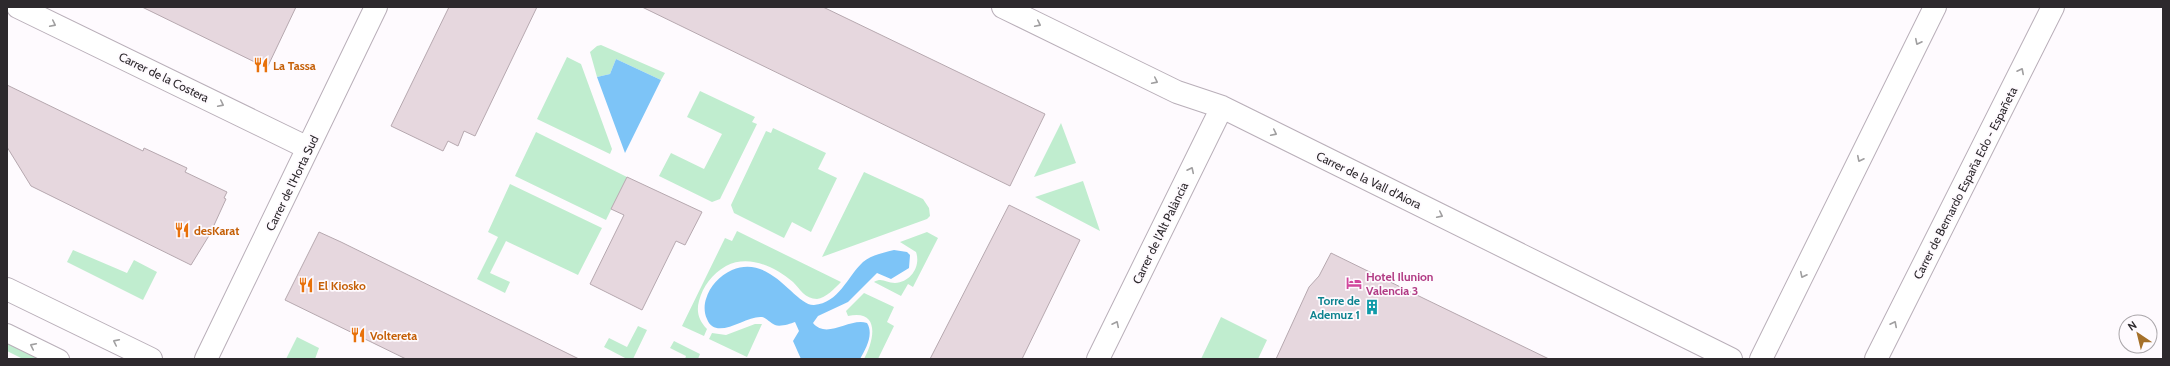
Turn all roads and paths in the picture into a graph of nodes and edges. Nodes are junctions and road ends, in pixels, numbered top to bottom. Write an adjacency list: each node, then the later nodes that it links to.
1 (18, 7): 7 (street, Carrer de la Costera, one-way to 7)
2 (376, 7): 7 (street, Carrer de l'Horta Sud)
3 (1003, 7): 6 (street, Carrer de la Vall d'Aiora, one-way to 6)
4 (1935, 7): 15 (street, one-way to 15)
5 (2053, 7): 16 (street, Carrer de Bernardo España Edo - Españeta, one-way to 5)
6 (1222, 107): 13 (street, Carrer de l'Alt Palància, one-way to 6); 14 (street, Carrer de la Vall d'Aiora, one-way to 14)
7 (308, 148): 12 (street, Carrer de l'Horta Sud)
8 (7, 289): 11 (street, one-way to 8)
9 (7, 333): 10 (lane, one-way to 9)
10 (60, 359)
11 (151, 359)
12 (206, 359)
13 (1098, 359)
14 (1732, 359)
15 (1761, 359)
16 (1876, 359)

